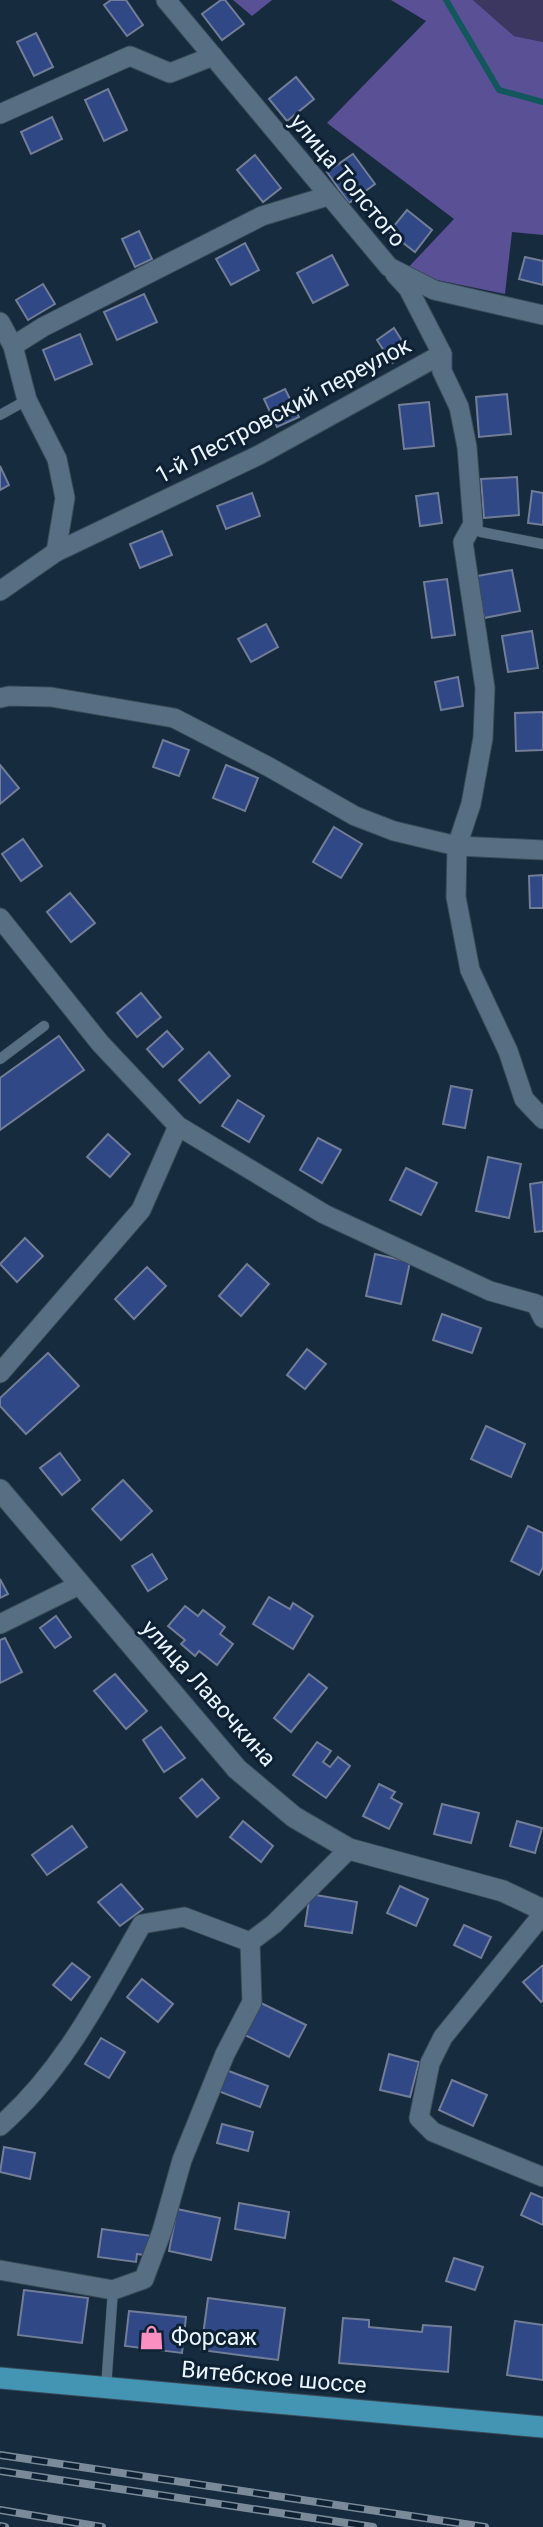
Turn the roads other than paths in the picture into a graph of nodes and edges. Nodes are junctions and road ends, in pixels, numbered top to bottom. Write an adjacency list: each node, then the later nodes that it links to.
1 (166, 0): 2 (street, улица Толстого)
2 (213, 56): 3 (street); 4 (street, улица Толстого)
3 (0, 114)
4 (328, 196): 5 (street, улица Толстого); 8 (street)
5 (389, 267): 6 (street, улица Толстого); 9 (street)
6 (543, 315)
7 (0, 322): 8 (street)
8 (13, 346): 10 (street)
9 (442, 355): 12 (street, 1-й Лестровский переулок); 14 (street, 1-й Лестровский переулок)
10 (27, 400): 11 (lane); 14 (street)
11 (0, 415)
12 (473, 524): 13 (lane); 17 (street, 1-й Лестровский переулок)
13 (543, 544)
14 (55, 552): 15 (street, 1-й Лестровский переулок)
15 (1, 588)
16 (0, 698): 17 (street)
17 (457, 846): 18 (street); 22 (street, 1-й Лестровский переулок)
18 (543, 850)
19 (0, 918): 23 (street)
20 (44, 1026): 21 (lane)
21 (0, 1059)
22 (543, 1119)
23 (178, 1126): 24 (street); 25 (street)
24 (543, 1318)
25 (0, 1373)
26 (0, 1490): 27 (main road, улица Лавочкина)
27 (79, 1585): 28 (street); 29 (main road, улица Лавочкина)
28 (0, 1624)
29 (349, 1849): 30 (main road, улица Лавочкина); 31 (street)
30 (543, 1912): 33 (street)
31 (250, 1942): 32 (street); 35 (street)
32 (0, 2126)
33 (543, 2177)
34 (0, 2270): 35 (street)
35 (113, 2290): 37 (lane)
36 (0, 2378): 37 (main road, Витебское шоссе)
37 (106, 2389): 38 (main road, Витебское шоссе)
38 (543, 2427)

